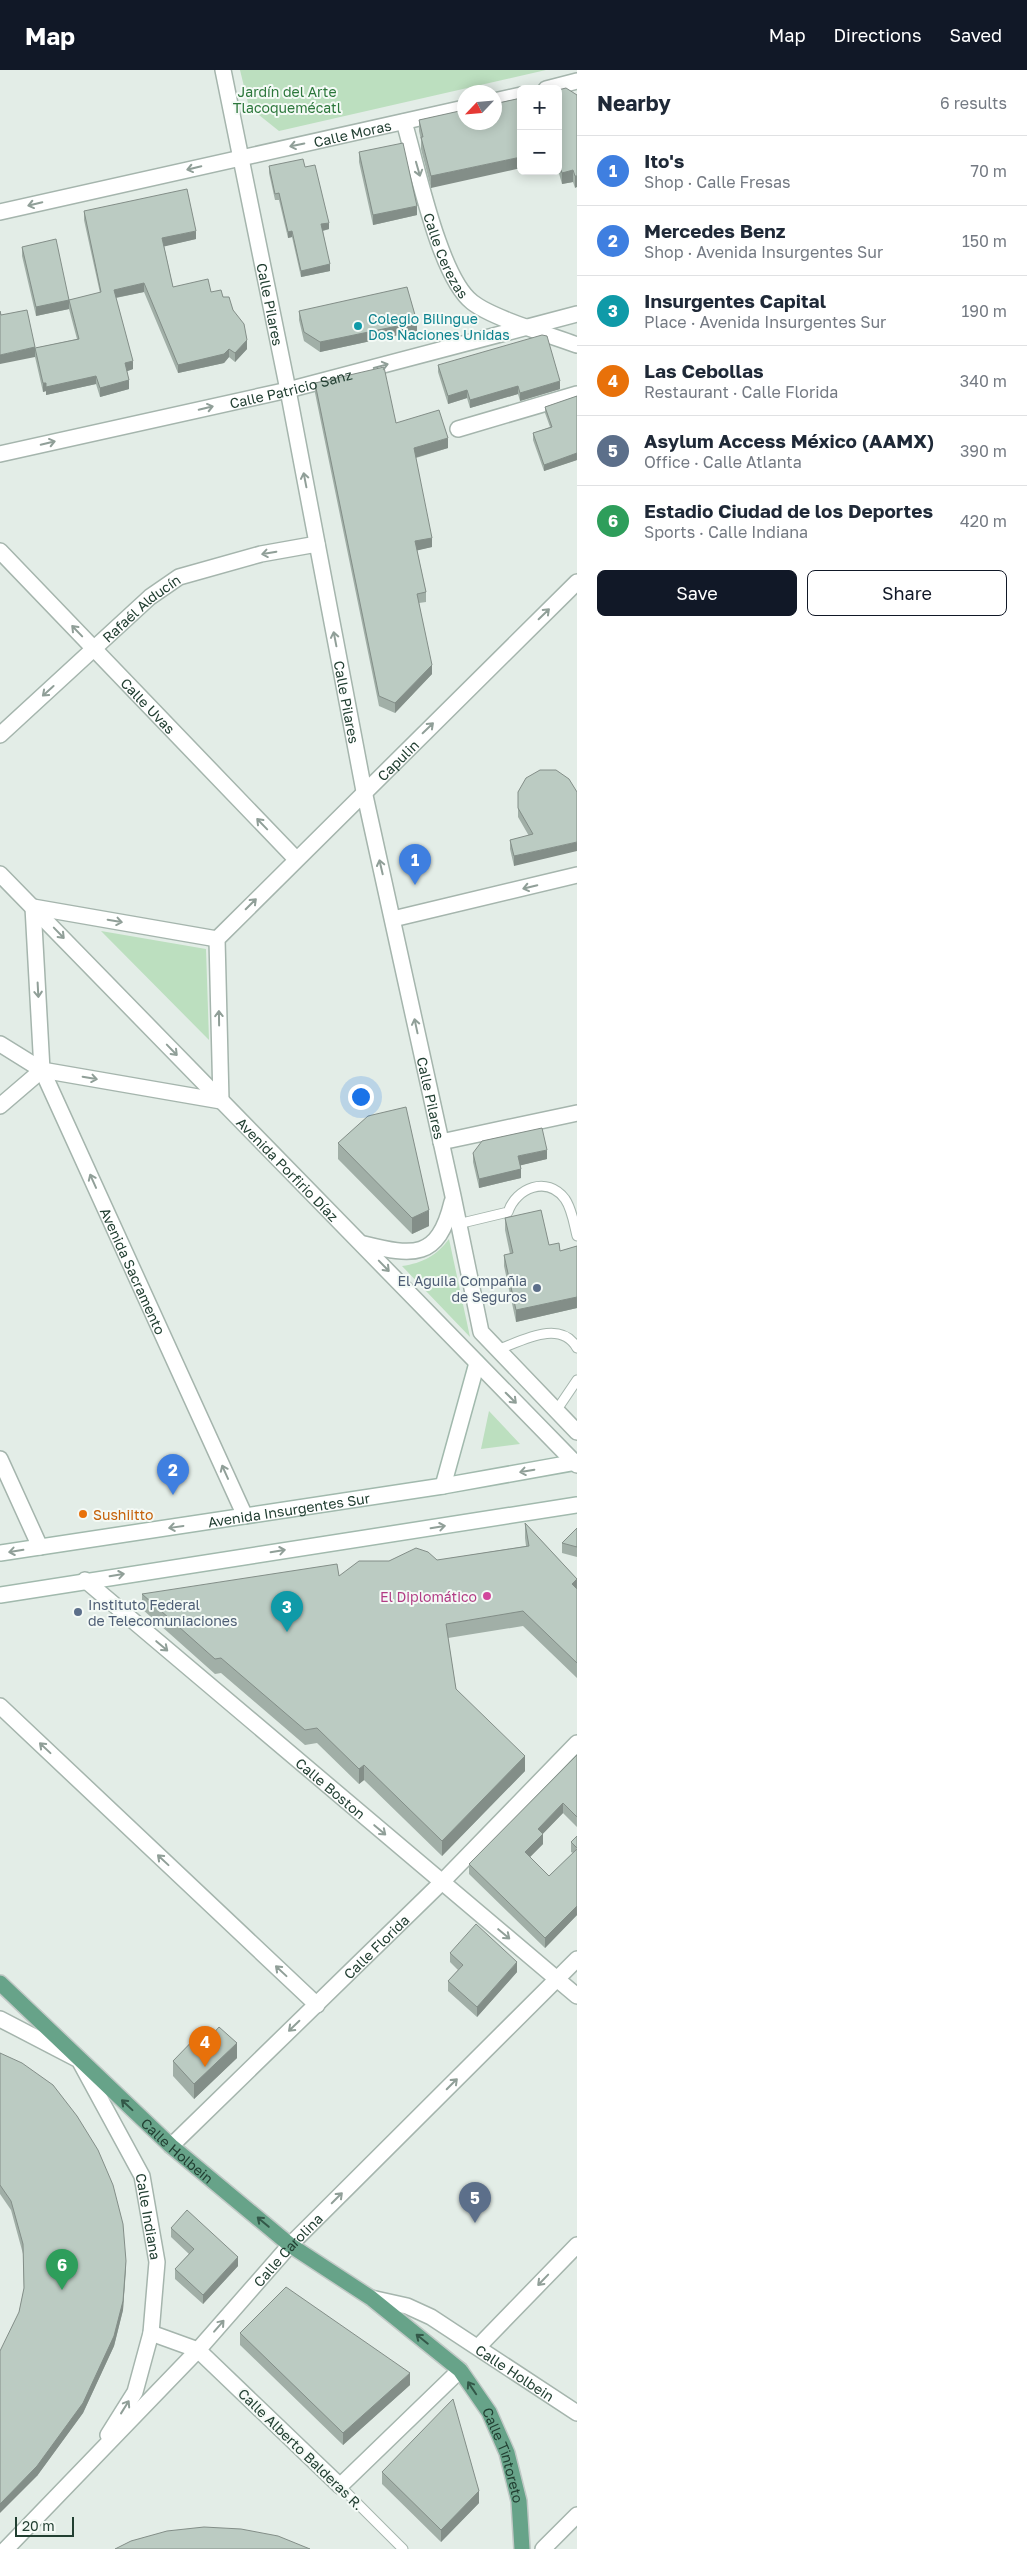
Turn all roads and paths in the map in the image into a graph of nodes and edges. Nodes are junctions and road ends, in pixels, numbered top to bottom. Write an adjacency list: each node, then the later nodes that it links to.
1 (223, 70): 8 (street, Calle Pilares)
2 (577, 81): 3 (street)
3 (562, 85)
4 (517, 96): 5 (street)
5 (502, 99)
6 (457, 110): 7 (street, Calle Moras)
7 (404, 122): 8 (street, Calle Moras, one-way to 8); 11 (street, Calle Cerezas, one-way to 11)
8 (241, 158): 9 (street, Calle Moras, one-way to 9); 13 (street, Calle Pilares)
9 (0, 212)
10 (577, 314): 11 (street, Calle Patricio Sanz)
11 (530, 327): 12 (street, Calle Cerezas); 13 (street, Calle Patricio Sanz, one-way to 11)
12 (577, 345)
13 (288, 390): 16 (street, Calle Patricio Sanz, one-way to 13); 17 (street, Calle Pilares, one-way to 13)
14 (577, 394): 15 (street)
15 (458, 429)
16 (0, 454)
17 (317, 544): 20 (street, Rafaél Alducín, one-way to 20); 22 (street, Calle Pilares, one-way to 17)
18 (0, 551): 20 (street, Calle Uvas, one-way to 18)
19 (577, 582): 22 (street, Capulin, one-way to 19)
20 (94, 650): 21 (street, Rafaél Alducín, one-way to 21); 23 (street, Calle Uvas, one-way to 20)
21 (0, 735)
22 (364, 791): 23 (street, Capulin); 27 (street, Calle Pilares, one-way to 22)
23 (296, 859): 28 (street, Capulin, one-way to 23)
24 (0, 874): 26 (street, Avenida Porfirio Díaz)
25 (577, 875): 27 (street, one-way to 27)
26 (33, 907): 28 (street, one-way to 28); 30 (street, one-way to 30); 31 (street, Avenida Porfirio Díaz, one-way to 31)
27 (393, 919): 34 (street, Calle Pilares, one-way to 27)
28 (217, 939): 31 (street, one-way to 28)
29 (0, 1044): 30 (street)
30 (42, 1070): 31 (street, one-way to 31); 32 (street); 49 (street, Avenida Sacramento, one-way to 30)
31 (221, 1101): 38 (street, Avenida Porfirio Díaz)
32 (0, 1106)
33 (577, 1113): 34 (street)
34 (441, 1142): 35 (street, Calle Pilares)
35 (453, 1196): 36 (street, Calle Pilares); 38 (street)
36 (458, 1224): 37 (lane); 40 (street, Calle Pilares)
37 (577, 1236)
38 (364, 1244): 41 (street, Avenida Porfirio Díaz, one-way to 41)
39 (577, 1348): 40 (lane)
40 (497, 1350): 43 (street)
41 (477, 1363): 46 (street, Avenida Porfirio Díaz, one-way to 46); 47 (street)
42 (577, 1380): 43 (lane)
43 (556, 1411): 44 (street)
44 (577, 1432)
45 (0, 1459): 50 (street)
46 (576, 1463): 47 (street, Avenida Insurgentes Sur, one-way to 47)
47 (443, 1486): 49 (street, Avenida Insurgentes Sur)
48 (577, 1504): 52 (street, one-way to 48)
49 (245, 1516): 50 (street, Avenida Insurgentes Sur, one-way to 50)
50 (40, 1547): 51 (street, Avenida Insurgentes Sur, one-way to 51)
51 (0, 1553)
52 (85, 1580): 53 (street); 56 (street, Calle Boston, one-way to 56)
53 (0, 1595)
54 (0, 1706): 61 (street, one-way to 54)
55 (577, 1743): 56 (street, Calle Florida)
56 (442, 1882): 58 (street, Calle Boston, one-way to 58); 61 (street, Calle Florida)
57 (577, 1958): 58 (street, Calle Carolina)
58 (557, 1979): 60 (street, Calle Boston); 65 (street, Calle Carolina, one-way to 58)
59 (0, 1983): 63 (main road, Calle Holbein)
60 (577, 1996)
61 (316, 2005): 64 (street, Calle Florida, one-way to 64)
62 (0, 2019): 63 (street)
63 (79, 2060): 64 (main road, Calle Holbein, one-way to 63); 68 (street, Calle Indiana)
64 (171, 2146): 65 (main road, Calle Holbein, one-way to 64)
65 (290, 2245): 67 (main road, Calle Holbein); 70 (street, Calle Carolina, one-way to 65)
66 (577, 2246): 69 (street, one-way to 69)
67 (371, 2298): 69 (street, Calle Holbein); 71 (main road, Calle Holbein, one-way to 67)
68 (151, 2333): 70 (street); 73 (street, Calle Indiana, one-way to 68)
69 (478, 2347): 72 (street, Calle Holbein)
70 (198, 2350): 73 (street, Calle Carolina); 74 (street, Calle Alberto Balderas R.)
71 (460, 2370): 74 (street); 78 (main road, Calle Tintoreto, one-way to 71)
72 (577, 2412)
73 (90, 2463): 76 (street, Calle Carolina)
74 (340, 2486): 77 (lane, Calle Alberto Balderas R.)
75 (577, 2515): 79 (street)
76 (6, 2549)
77 (403, 2549)
78 (522, 2549)
79 (543, 2549)

